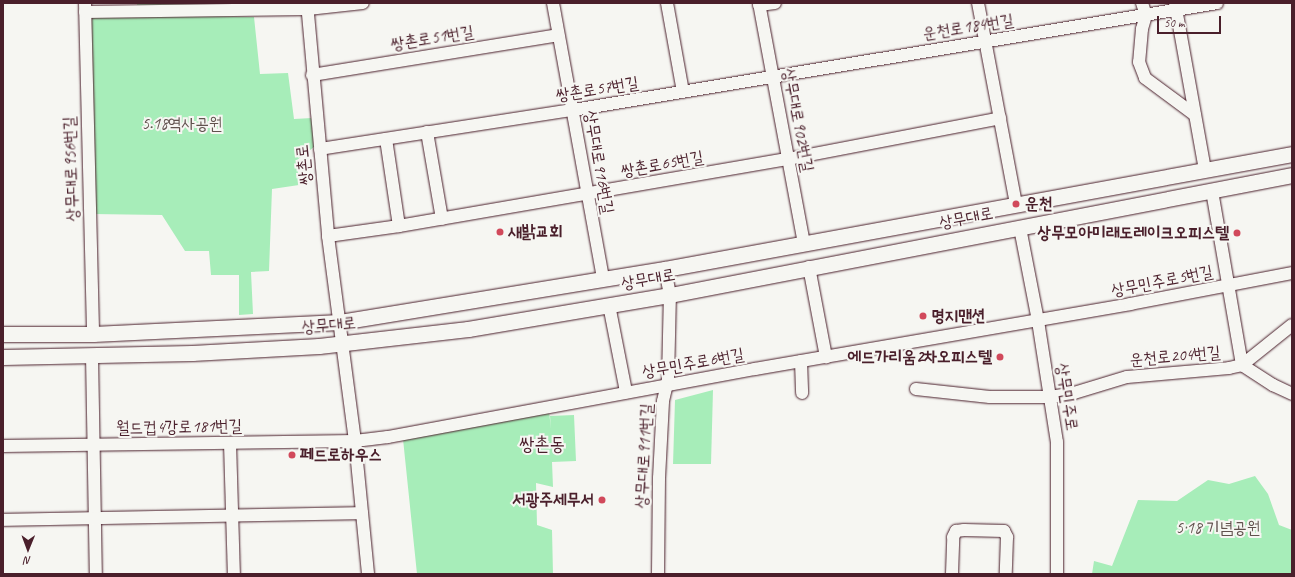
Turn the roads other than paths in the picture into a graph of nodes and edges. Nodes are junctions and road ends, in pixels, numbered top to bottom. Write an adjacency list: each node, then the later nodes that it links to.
1 (363, 3): 9 (street)
2 (553, 3): 13 (street, 상무대로916번길)
3 (667, 3): 17 (street)
4 (775, 3): 8 (street)
5 (978, 3): 14 (street)
6 (1142, 3): 12 (street)
7 (1217, 3): 10 (street, 운천로184번길)
8 (759, 4): 16 (street, 상무대로902번길)
9 (308, 6): 11 (street); 15 (street, 쌍촌로)
10 (1176, 6): 12 (street, 운천로184번길); 19 (street)
11 (85, 7): 47 (street, 상무대로956번길)
12 (1146, 15): 14 (street, 운천로184번길); 19 (street)
13 (558, 35): 15 (street, 쌍촌로51번길); 18 (street, 상무대로916번길)
14 (986, 42): 16 (street, 운천로184번길); 20 (street)
15 (312, 75): 23 (street, 쌍촌로)
16 (772, 77): 17 (street, 쌍촌로57번길); 25 (street, 상무대로902번길)
17 (683, 92): 18 (street, 쌍촌로57번길)
18 (573, 110): 21 (street, 쌍촌로57번길); 29 (street, 상무대로916번길)
19 (1195, 115): 26 (street)
20 (1000, 118): 25 (street, 쌍촌로65번길); 30 (street)
21 (427, 132): 22 (street, 쌍촌로57번길); 31 (street)
22 (386, 139): 23 (street, 쌍촌로57번길); 32 (street)
23 (320, 149): 34 (street, 쌍촌로)
24 (1292, 154): 26 (main road, 상무대로)
25 (788, 159): 29 (street, 쌍촌로65번길); 35 (street, 상무대로902번길)
26 (1205, 170): 30 (main road, 상무대로)
27 (1292, 175): 28 (main road, 상무대로)
28 (1212, 191): 33 (main road, 상무대로); 40 (street)
29 (588, 194): 31 (street, 쌍촌로65번길); 39 (street, 상무대로916번길)
30 (1016, 205): 35 (main road, 상무대로)
31 (442, 219): 32 (street, 쌍촌로65번길)
32 (399, 226): 34 (street, 쌍촌로65번길)
33 (1020, 228): 36 (main road, 상무대로); 43 (street, 상무민주로)
34 (328, 236): 44 (street, 쌍촌로)
35 (804, 243): 37 (main road, 상무대로)
36 (809, 267): 41 (main road, 상무대로); 51 (street)
37 (665, 269): 39 (main road, 상무대로); 41 (street, 상무대로911번길)
38 (1292, 273): 40 (street, 상무민주로5번길)
39 (603, 279): 44 (main road, 상무대로)
40 (1229, 285): 43 (street, 상무민주로5번길); 53 (street)
41 (670, 295): 42 (main road, 상무대로); 54 (street, 상무대로911번길)
42 (609, 305): 48 (main road, 상무대로); 56 (street)
43 (1038, 321): 51 (street, 상무민주로6번길); 59 (street, 상무민주로)
44 (340, 322): 47 (main road, 상무대로); 48 (street, 쌍촌로)
45 (1292, 325): 53 (street, 운천로204번길)
46 (3, 334): 47 (main road, 상무대로)
47 (92, 334)
48 (342, 344): 49 (main road, 상무대로); 60 (street, 쌍촌로)
49 (92, 355): 50 (main road, 상무대로); 62 (street)
50 (3, 357)
51 (826, 357): 52 (street, 상무민주로6번길)
52 (801, 361): 54 (street, 상무민주로6번길); 57 (street)
53 (1242, 365): 58 (street); 59 (street, 운천로204번길)
54 (666, 386): 56 (street, 상무민주로6번길); 71 (street, 상무대로911번길)
55 (916, 389): 59 (street, 운천로204번길)
56 (626, 392): 60 (street, 상무민주로6번길)
57 (802, 392)
58 (1292, 394)
59 (1050, 397): 74 (street, 상무민주로)
60 (355, 441): 61 (street, 월드컵4강로181번길); 64 (street, 쌍촌로)
61 (230, 443): 62 (street, 월드컵4강로181번길); 65 (street)
62 (94, 445): 63 (street, 월드컵4강로181번길); 66 (street)
63 (3, 446)
64 (362, 513): 65 (street); 70 (street, 쌍촌로)
65 (233, 516): 66 (street); 69 (street)
66 (95, 518): 67 (street); 68 (street)
67 (3, 520)
68 (96, 574)
69 (234, 574)
70 (368, 574)
71 (658, 574)
72 (952, 574): 73 (street)
73 (1006, 574)
74 (1057, 574)

